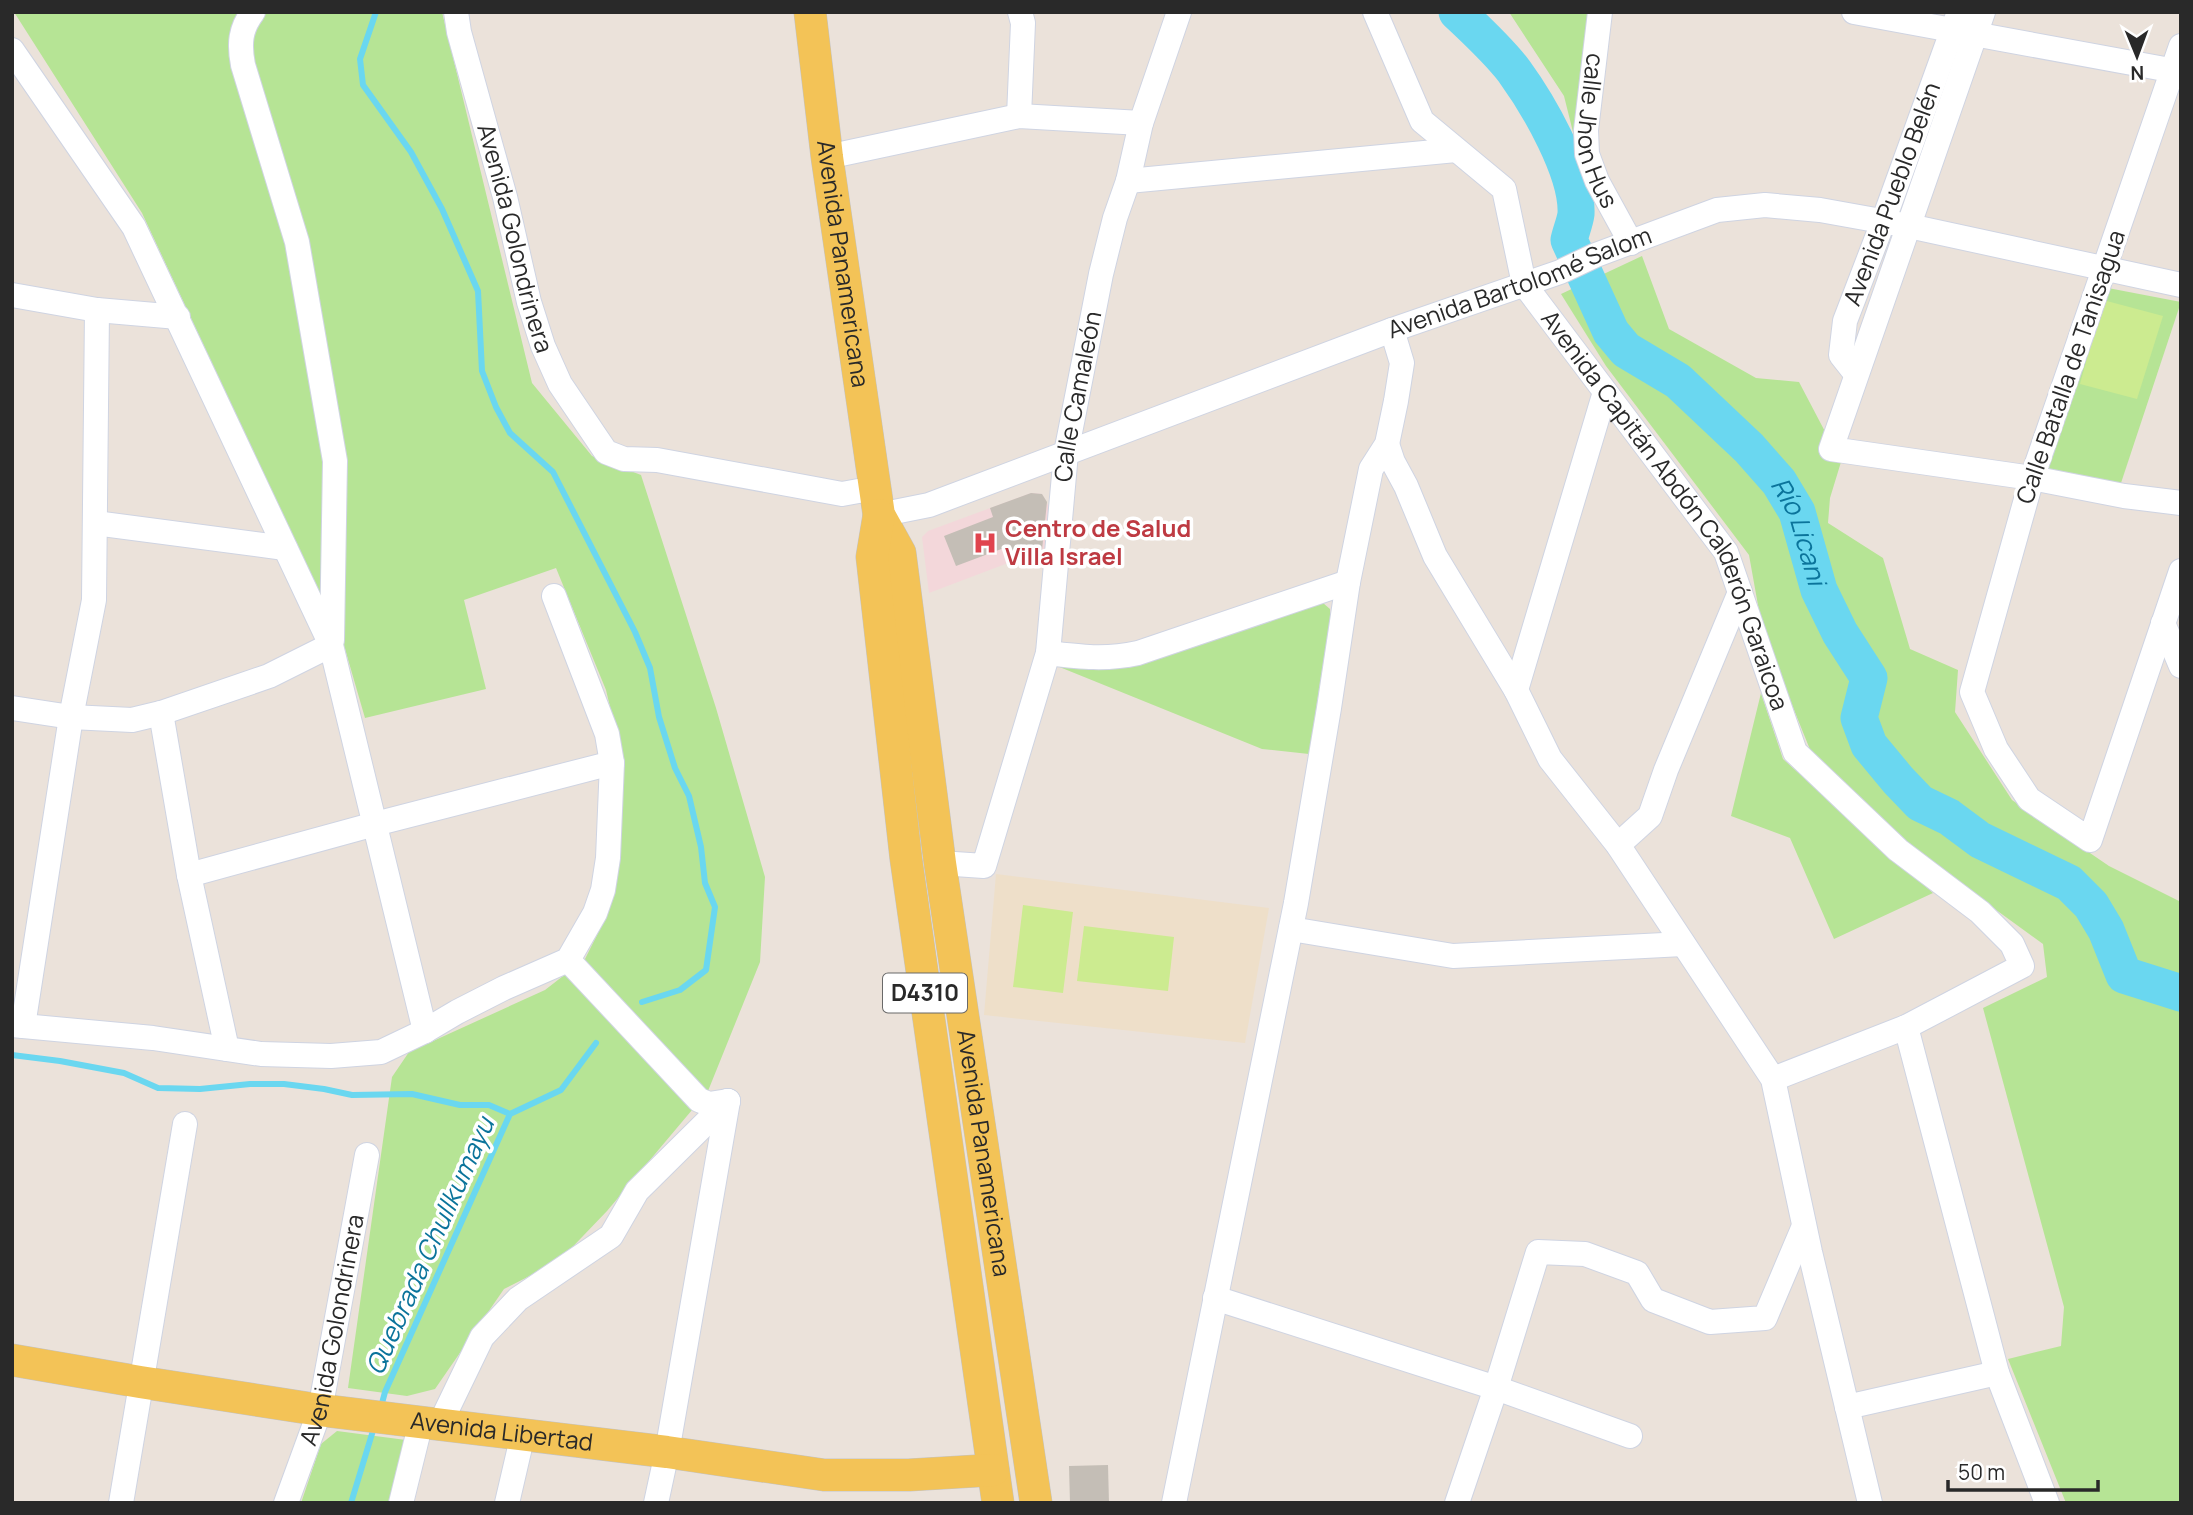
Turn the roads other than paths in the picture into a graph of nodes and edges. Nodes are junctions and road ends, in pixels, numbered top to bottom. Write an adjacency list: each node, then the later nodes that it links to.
1 (253, 12): 43 (street)
2 (456, 12): 31 (street, Avenida Golondrinera)
3 (810, 12): 16 (main road, Avenida Panamericana / D4310)
4 (1020, 12): 13 (street)
5 (1179, 12): 14 (street, Calle Camaleón)
6 (1375, 12): 15 (street, Avenida Capitán Abdón Calderón Garaicoa)
7 (1600, 12): 20 (street, calle Jhon Hus)
8 (1854, 12): 9 (street)
9 (1967, 22): 12 (street); 18 (street, Avenida Pueblo Belén); 19 (street, Avenida Pueblo Belén)
10 (2181, 46): 12 (street, Calle Batalla de Tanisagua)
11 (12, 50): 26 (street)
12 (2176, 71): 21 (street, Calle Batalla de Tanisagua)
13 (1019, 116): 14 (street); 16 (street)
14 (1141, 123): 17 (street, Calle Camaleón)
15 (1456, 150): 17 (street); 22 (street, Avenida Capitán Abdón Calderón Garaicoa)
16 (827, 157): 34 (main road, Avenida Panamericana / D4310)
17 (1128, 181): 32 (street, Calle Camaleón)
18 (1884, 222): 19 (street, Avenida Bartolomé Salom); 20 (street, Avenida Bartolomé Salom); 28 (street, Avenida Pueblo Belén)
19 (1909, 226): 21 (street, Avenida Bartolomé Salom); 28 (street, Avenida Pueblo Belén)
20 (1631, 243): 22 (street, Avenida Bartolomé Salom)
21 (2105, 268): 23 (street, Avenida Bartolomé Salom); 33 (street, Calle Batalla de Tanisagua)
22 (1524, 284): 27 (street, Avenida Bartolomé Salom); 29 (street, Avenida Capitán Abdón Calderón Garaicoa)
23 (2181, 285)
24 (12, 295): 25 (street)
25 (97, 310): 26 (street); 36 (street)
26 (178, 317): 37 (street)
27 (1392, 330): 30 (street); 32 (street, Avenida Bartolomé Salom)
28 (1856, 374): 33 (street, Avenida Pueblo Belén)
29 (1605, 392): 40 (street, Avenida Capitán Abdón Calderón Garaicoa); 46 (street)
30 (1387, 444): 39 (street); 46 (street)
31 (606, 452): 34 (street, Avenida Bartolomé Salom)
32 (1066, 453): 34 (street, Avenida Bartolomé Salom); 44 (street, Calle Camaleón)
33 (2032, 478): 35 (street); 42 (street, Calle Batalla de Tanisagua)
34 (877, 501): 53 (main road, Avenida Panamericana / D4310); 79 (main road, Avenida Panamericana / D4310)
35 (2181, 503)
36 (95, 523): 37 (street); 49 (street)
37 (285, 548): 43 (street)
38 (2181, 572): 42 (street)
39 (1348, 582): 44 (street); 55 (street)
40 (1740, 592): 52 (street); 59 (street, Avenida Capitán Abdón Calderón Garaicoa)
41 (554, 596): 50 (street)
42 (2163, 623): 45 (street)
43 (331, 645): 48 (street); 51 (street)
44 (1048, 653): 53 (street, Calle Camaleón)
45 (2181, 666)
46 (1516, 690): 52 (street)
47 (12, 708): 49 (street)
48 (161, 713): 49 (street); 54 (street)
49 (71, 717): 58 (street)
50 (612, 763): 51 (street); 57 (street)
51 (375, 824): 54 (street); 60 (street)
52 (1618, 845): 56 (street)
53 (940, 863): 78 (main road, Avenida Panamericana / D4310)
54 (189, 875): 61 (street)
55 (1291, 929): 56 (street); 67 (street)
56 (1684, 944): 62 (street)
57 (568, 960): 60 (street); 63 (street)
58 (18, 1026): 61 (street)
59 (1906, 1027): 62 (street); 69 (street)
60 (425, 1031): 61 (street)
61 (227, 1049)
62 (1773, 1079): 66 (street)
63 (728, 1101): 74 (street); 77 (street)
64 (185, 1124): 70 (street)
65 (367, 1154): 73 (street, Avenida Golondrinera)
66 (1804, 1226): 71 (street); 72 (street)
67 (1215, 1298): 71 (street); 87 (street)
68 (12, 1360): 70 (main road, Avenida Libertad)
69 (1997, 1373): 72 (street); 90 (street)
70 (140, 1382): 73 (main road, Avenida Libertad); 80 (street)
71 (1496, 1388): 76 (street); 88 (street)
72 (1847, 1407): 89 (street)
73 (332, 1411): 74 (main road, Avenida Libertad); 81 (street, Avenida Golondrinera)
74 (419, 1422): 75 (main road, Avenida Libertad); 82 (street)
75 (523, 1434): 77 (main road, Avenida Libertad); 83 (street)
76 (1630, 1436)
77 (667, 1452): 79 (main road, Avenida Libertad); 84 (street)
78 (1029, 1454): 79 (main road, Avenida Libertad); 86 (main road, Avenida Panamericana / D4310)
79 (992, 1466): 85 (main road, Avenida Panamericana / D4310)
80 (121, 1503)
81 (286, 1503)
82 (401, 1503)
83 (507, 1503)
84 (656, 1503)
85 (998, 1503)
86 (1036, 1503)
87 (1174, 1503)
88 (1457, 1503)
89 (1870, 1503)
90 (2047, 1503)

